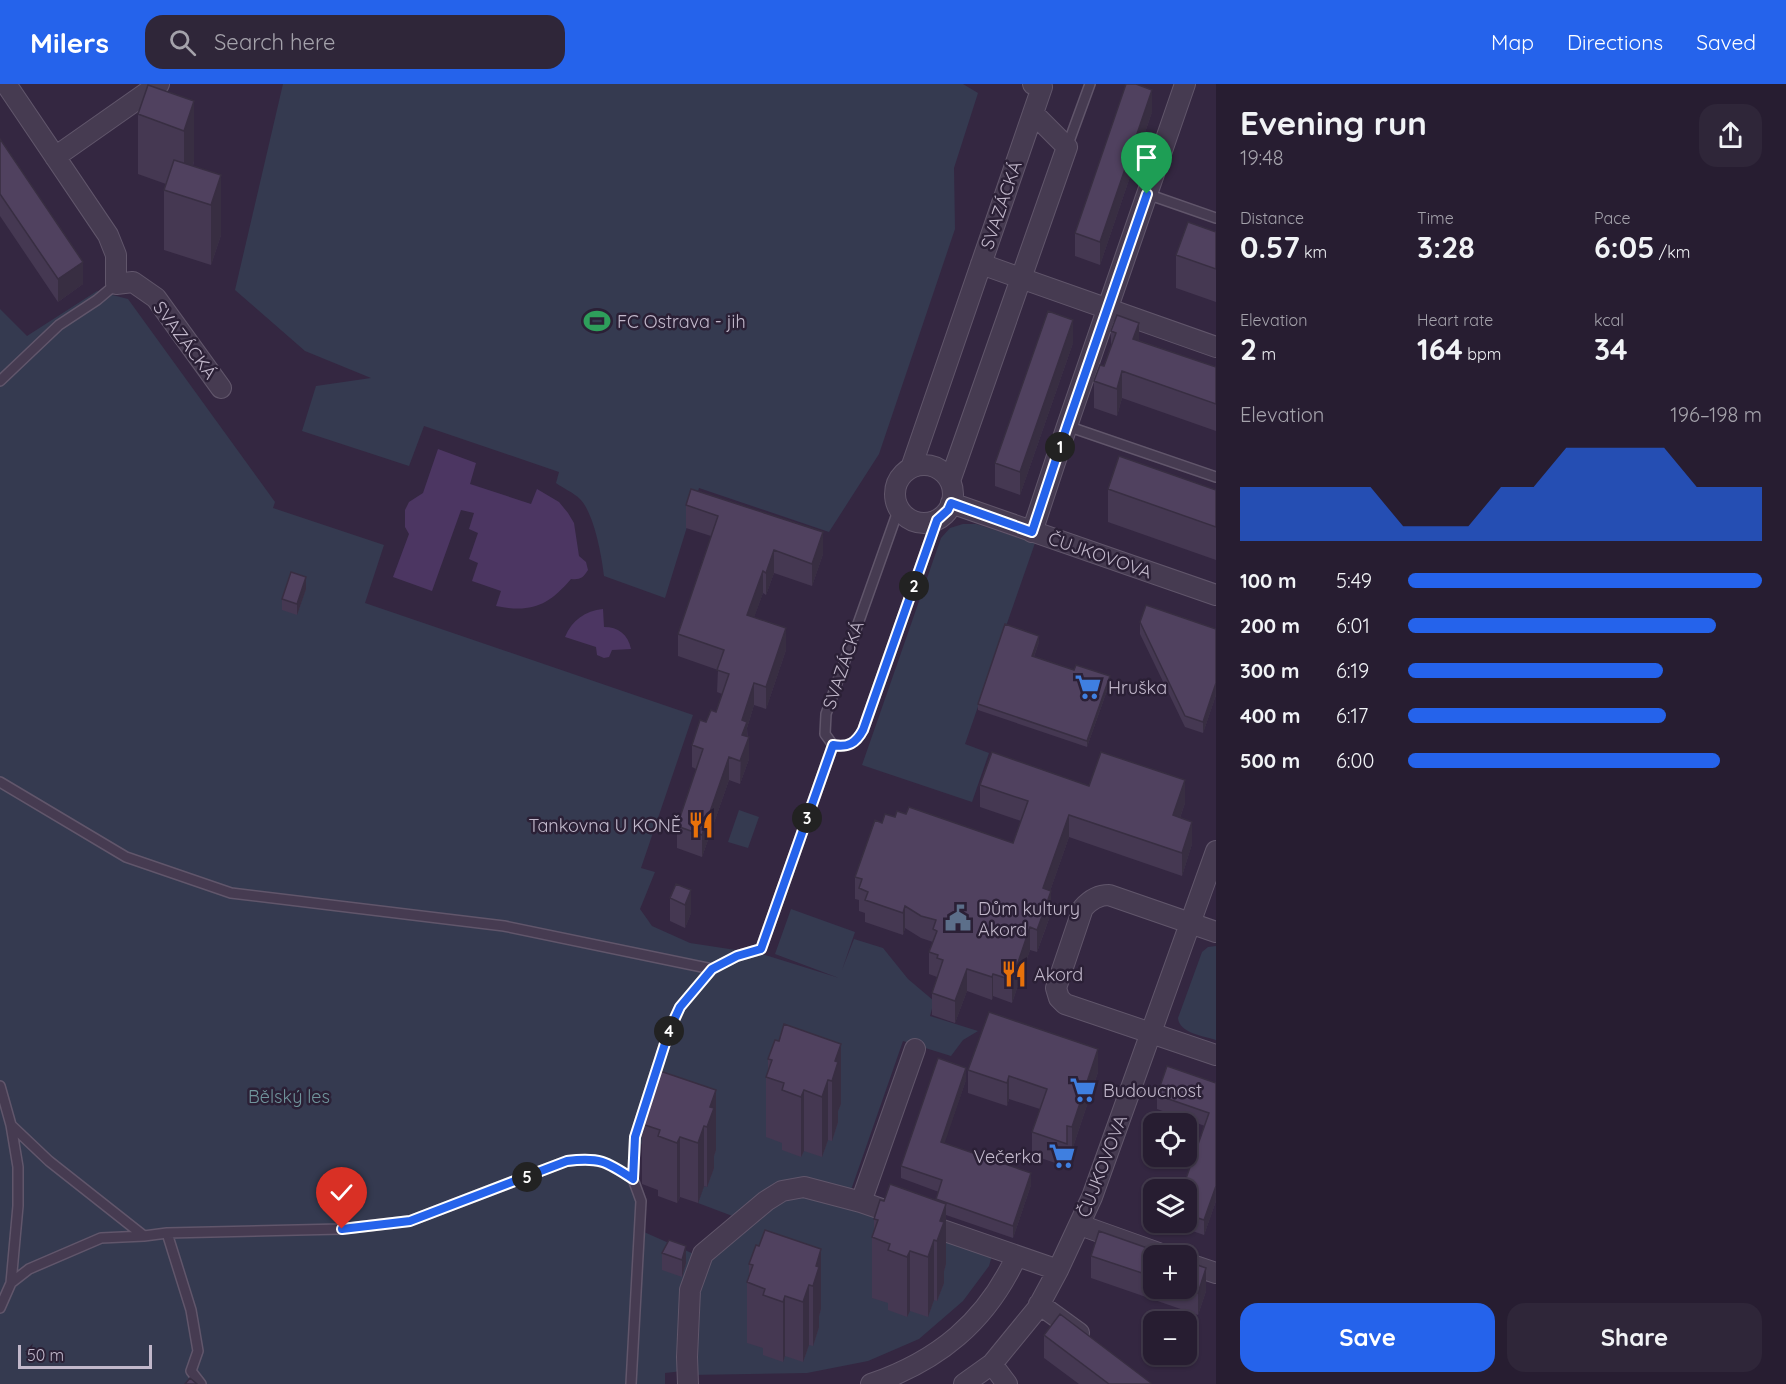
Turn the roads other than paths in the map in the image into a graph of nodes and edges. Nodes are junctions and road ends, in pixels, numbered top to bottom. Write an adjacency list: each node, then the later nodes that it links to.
1 (6, 84): 8 (street)
2 (159, 84): 8 (street)
3 (1090, 84): 7 (lane)
4 (1185, 84): 9 (street)
5 (1039, 85): 6 (street, SVAZÁCKÁ)
6 (1033, 113): 7 (street); 11 (street, SVAZÁCKÁ)
7 (1067, 147): 12 (street)
8 (55, 156): 13 (street)
9 (1147, 194): 10 (lane); 14 (street)
10 (1216, 218)
11 (981, 264): 12 (street); 19 (street, SVAZÁCKÁ)
12 (1022, 278): 14 (street); 21 (street)
13 (116, 284): 16 (lane); 17 (street, SVAZÁCKÁ)
14 (1108, 308): 15 (street); 18 (street)
15 (1216, 347)
16 (0, 381)
17 (220, 388)
18 (1067, 426): 20 (lane); 25 (street)
19 (911, 468): 21 (street); 23 (street)
20 (1216, 477)
21 (950, 481): 22 (street)
22 (951, 503): 24 (street); 25 (street, ČUJKOVOVA)
23 (899, 508): 24 (street); 27 (lane, SVAZÁCKÁ)
24 (937, 520): 27 (lane)
25 (1032, 532): 26 (street, ČUJKOVOVA)
26 (1216, 595)
27 (833, 745): 32 (lane)
28 (0, 782): 32 (lane)
29 (1216, 851): 30 (street, ČUJKOVOVA)
30 (1190, 923): 31 (street); 33 (street, ČUJKOVOVA); 33 (street)
31 (1216, 932)
32 (712, 969): 38 (lane)
33 (1150, 1034): 35 (street); 40 (street, ČUJKOVOVA)
34 (915, 1049): 39 (street)
35 (1216, 1055)
36 (0, 1086): 37 (lane)
37 (11, 1125): 42 (lane); 48 (lane)
38 (633, 1179): 41 (lane); 54 (lane)
39 (861, 1202): 44 (street); 55 (street)
40 (1080, 1225): 43 (street); 46 (street, ČUJKOVOVA)
41 (167, 1233): 42 (lane); 53 (lane)
42 (144, 1236): 48 (lane)
43 (1143, 1247)
44 (1016, 1257): 46 (street); 56 (street)
45 (1197, 1267): 47 (street)
46 (1058, 1270): 49 (street, ČUJKOVOVA)
47 (1216, 1273)
48 (11, 1283): 50 (lane)
49 (1039, 1304): 51 (street); 52 (street, ČUJKOVOVA)
50 (0, 1308)
51 (1096, 1346)
52 (992, 1364): 57 (street, ČUJKOVOVA); 58 (street)
53 (201, 1384)
54 (631, 1384)
55 (688, 1384)
56 (871, 1384)
57 (964, 1384)
58 (1007, 1384)

